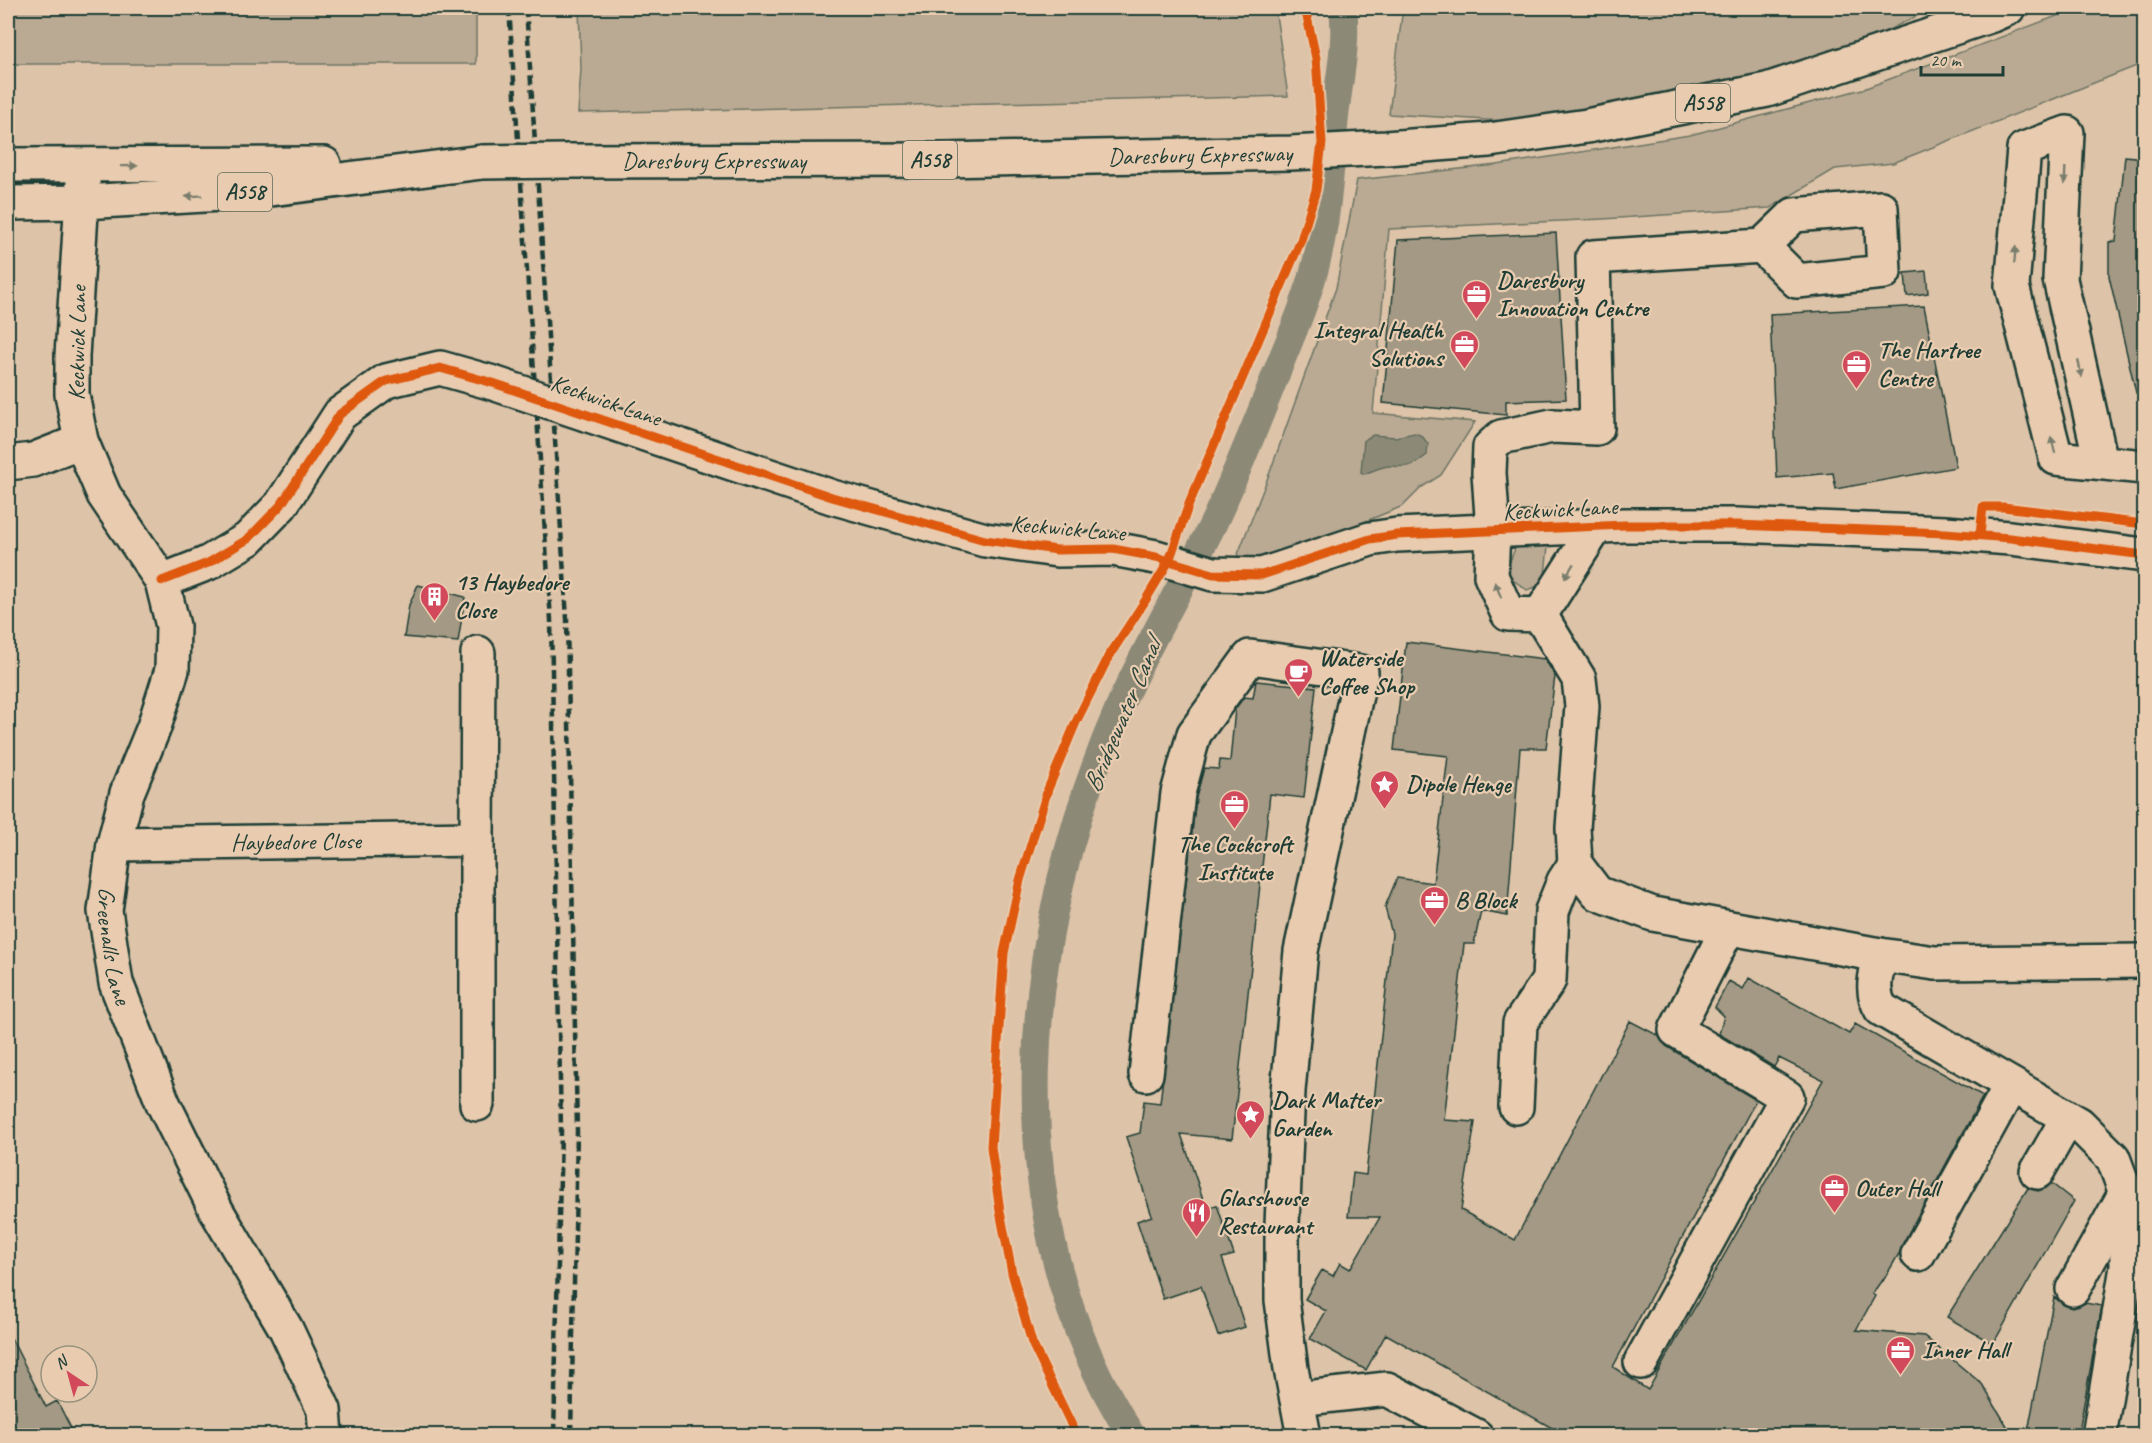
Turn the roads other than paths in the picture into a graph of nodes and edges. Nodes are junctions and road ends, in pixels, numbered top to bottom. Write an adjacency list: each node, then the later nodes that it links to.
1 (2008, 8): 2 (street, Daresbury Expressway / A558, bridge)
2 (482, 162): 4 (street, Daresbury Expressway / A558, one-way to 2); 5 (street, Daresbury Expressway / A558, one-way to 5)
3 (8, 165): 4 (street, Daresbury Expressway / A558)
4 (84, 166): 5 (street, Keckwick Lane)
5 (83, 202): 6 (street, Daresbury Expressway / A558); 8 (street, Keckwick Lane)
6 (8, 203)
7 (1762, 246): 13 (street)
8 (81, 441): 10 (street); 15 (street, Greenalls Lane)
9 (2101, 462): 9 (street, one-way to 9); 11 (street)
10 (8, 463)
11 (2145, 466)
12 (1596, 527): 13 (street, Keckwick Lane); 14 (street, Keckwick Lane); 16 (street, one-way to 16)
13 (1493, 531): 15 (street, Keckwick Lane, bridge); 16 (street, one-way to 13)
14 (2145, 555)
15 (162, 581): 19 (street, Greenalls Lane)
16 (1540, 615): 20 (street)
17 (478, 653): 18 (street)
18 (477, 839): 19 (street, Haybedore Close); 26 (street)
19 (114, 844): 35 (street, Greenalls Lane)
20 (1575, 864): 21 (street); 27 (street)
21 (1728, 928): 22 (street); 33 (street)
22 (1880, 955): 23 (street); 25 (street)
23 (2145, 962)
24 (1146, 1074): 34 (street)
25 (2012, 1085): 28 (street); 31 (street)
26 (477, 1104)
27 (1516, 1107)
28 (2068, 1118): 29 (street); 30 (street)
29 (2037, 1172)
30 (2126, 1193): 32 (street); 38 (street)
31 (1918, 1254)
32 (2073, 1289)
33 (1641, 1362)
34 (1297, 1399): 36 (street); 37 (street)
35 (326, 1436)
36 (1304, 1436)
37 (1476, 1436)
38 (2099, 1436)

